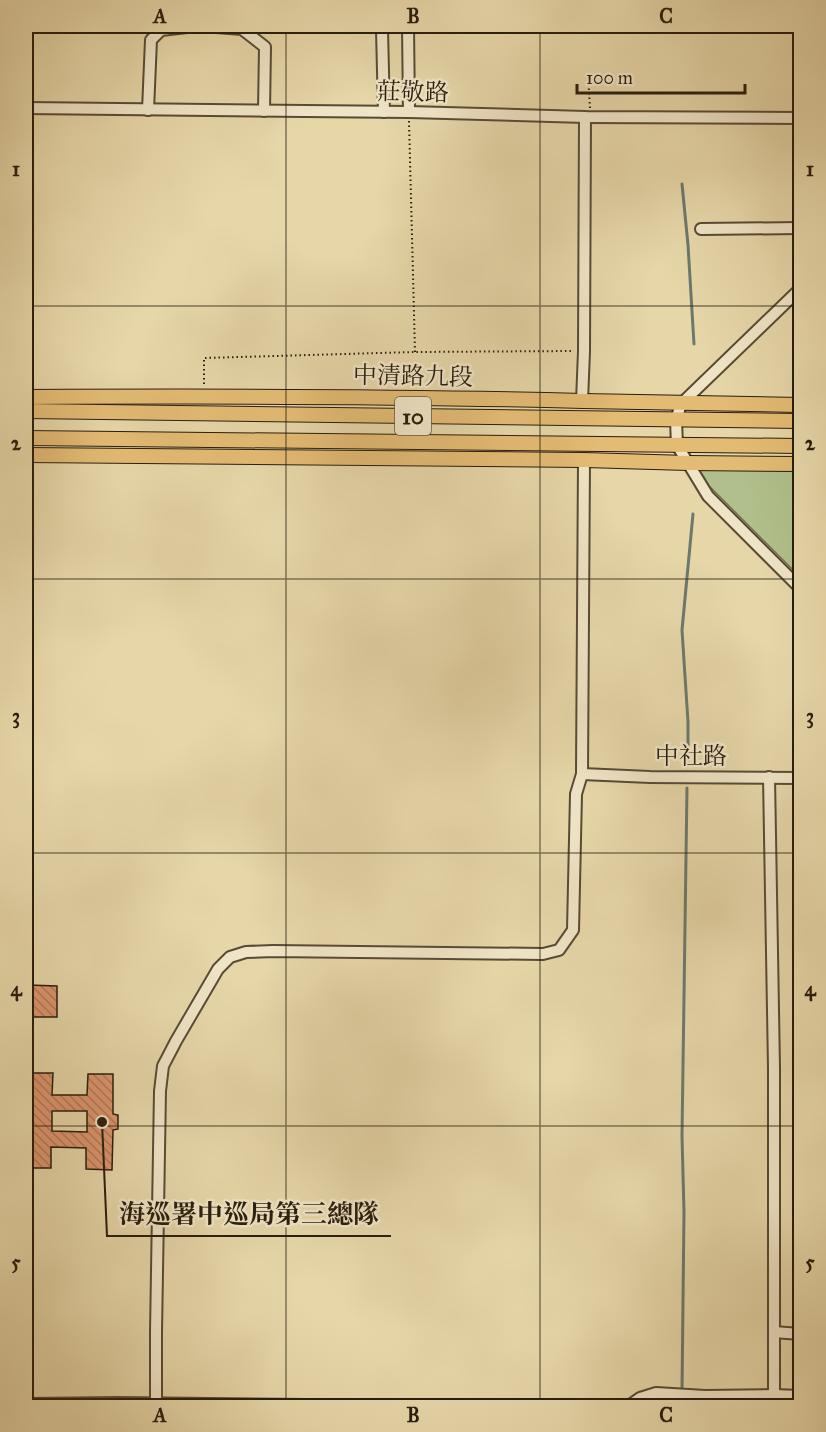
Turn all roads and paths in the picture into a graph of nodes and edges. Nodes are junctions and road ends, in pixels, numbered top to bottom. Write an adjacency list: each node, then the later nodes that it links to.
1 (196, 26): 7 (street)
2 (203, 26): 8 (street)
3 (384, 26): 9 (street)
4 (408, 26): 10 (street)
5 (588, 75): 11 (path)
6 (26, 108): 7 (street, 莊敬路)
7 (148, 110): 8 (street, 莊敬路)
8 (264, 111): 9 (street, 莊敬路)
9 (384, 112): 10 (street, 莊敬路)
10 (409, 112): 11 (street, 莊敬路); 17 (path)
11 (588, 117): 12 (street, 莊敬路); 16 (street)
12 (801, 118)
13 (801, 228): 14 (street)
14 (701, 229)
15 (801, 289): 21 (street)
16 (584, 351): 17 (path); 20 (street)
17 (414, 352): 18 (path)
18 (204, 396): 19 (main road, 中清路九段); 20 (main road, 中清路九段)
19 (26, 397)
20 (582, 400): 21 (main road, 中清路九段)
21 (681, 404): 22 (main road, 中清路九段); 24 (street)
22 (801, 405)
23 (26, 411): 24 (main road, 中清路九段 / 10)
24 (676, 420): 25 (main road, 中清路九段 / 10); 27 (street)
25 (801, 421)
26 (26, 438): 27 (main road, 10)
27 (677, 445): 28 (main road, 10); 31 (street)
28 (801, 446)
29 (26, 455): 30 (main road)
30 (584, 460): 31 (main road); 34 (street)
31 (688, 463): 32 (main road); 33 (street)
32 (801, 464)
33 (801, 588)
34 (582, 774): 35 (street, 中社路); 42 (street)
35 (769, 777): 36 (street, 中社路); 37 (street)
36 (801, 778)
37 (774, 1332): 38 (street); 39 (street)
38 (801, 1334)
39 (774, 1395): 40 (street); 43 (street)
40 (801, 1396)
41 (26, 1404): 42 (street)
42 (156, 1404): 44 (street)
43 (630, 1406): 45 (street)
44 (409, 1407)
45 (463, 1407)

